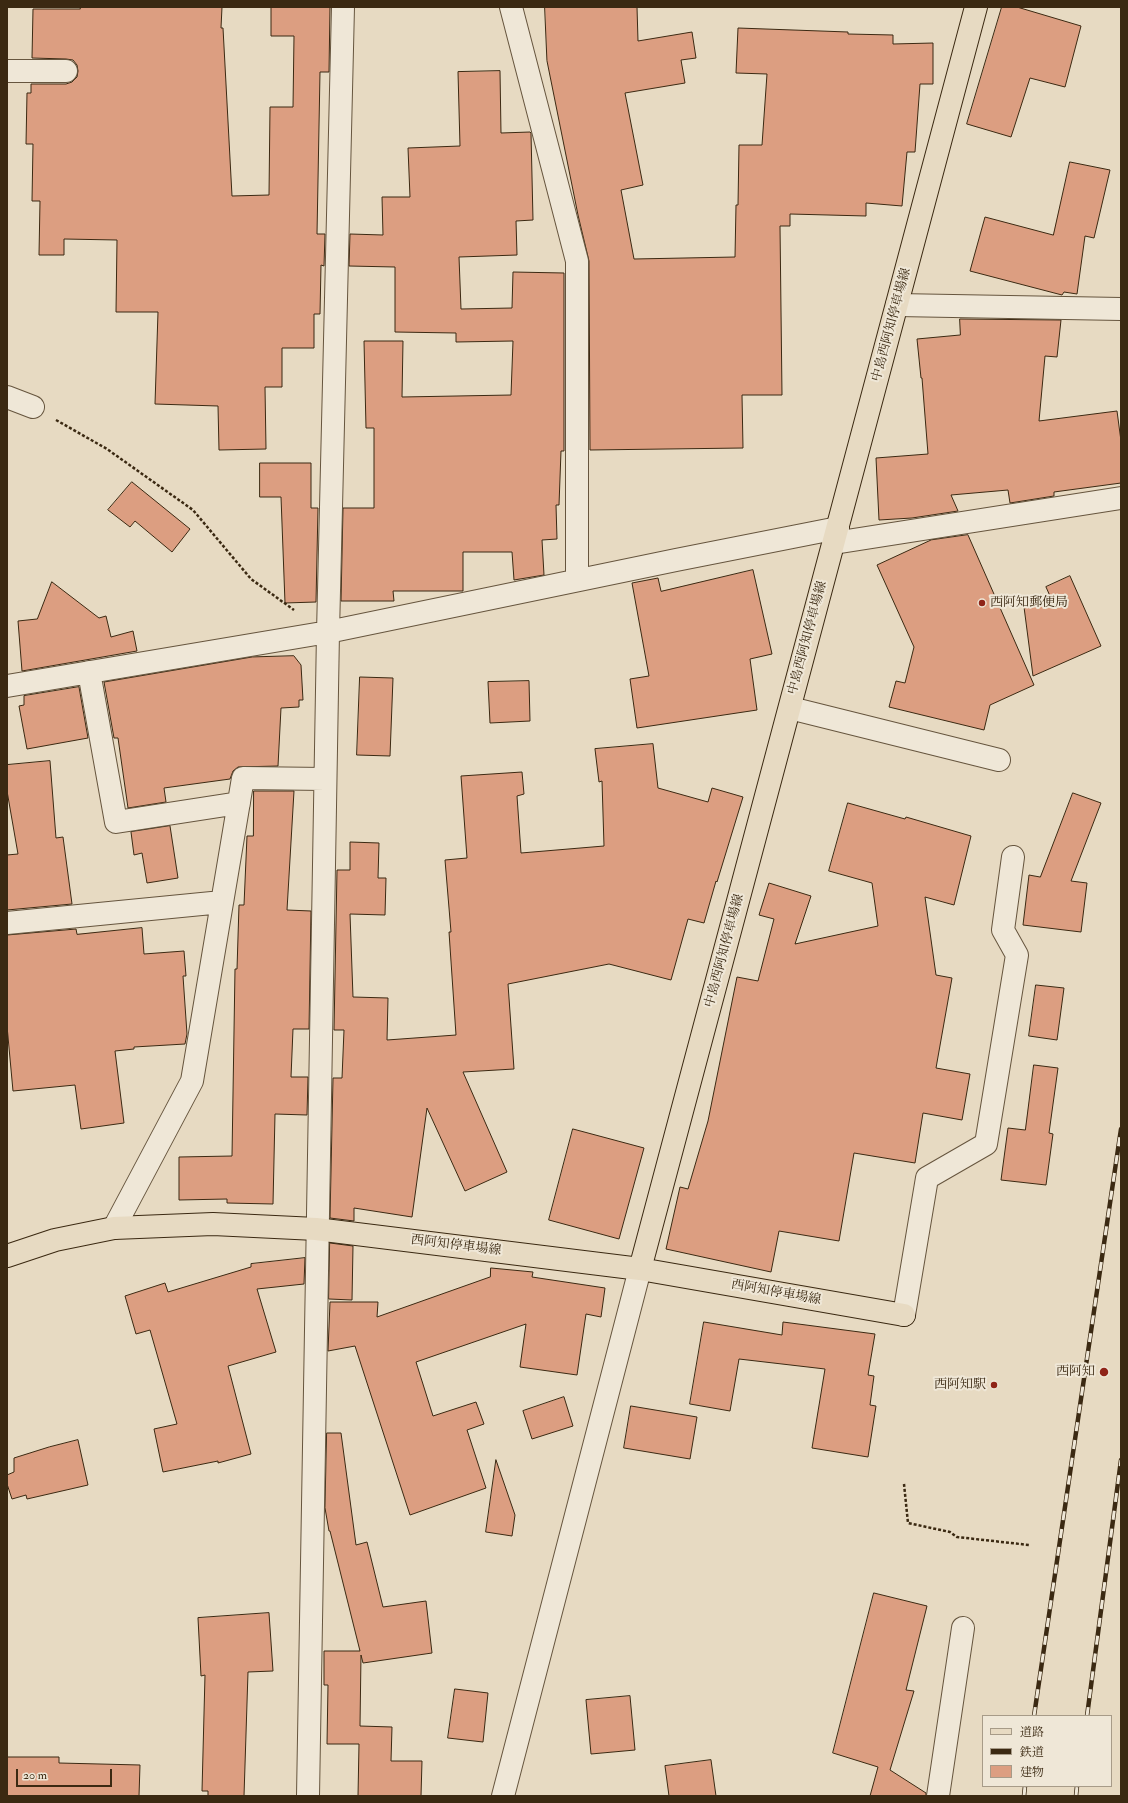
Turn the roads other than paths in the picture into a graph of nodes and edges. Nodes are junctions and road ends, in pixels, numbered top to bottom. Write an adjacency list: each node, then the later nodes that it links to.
1 (343, 7): 13 (street)
2 (511, 7): 12 (street)
3 (976, 7): 6 (main road, 中島西阿知停車場線)
4 (7, 71): 5 (street)
5 (66, 71)
6 (897, 305): 7 (street); 11 (main road, 中島西阿知停車場線)
7 (1121, 309)
8 (7, 397): 9 (street)
9 (33, 407)
10 (1121, 498): 11 (street)
11 (836, 535): 12 (street); 16 (main road, 中島西阿知停車場線)
12 (577, 580): 13 (street)
13 (328, 632): 14 (street); 18 (street)
14 (89, 672): 15 (street); 19 (street)
15 (7, 686)
16 (790, 708): 17 (street); 26 (main road, 中島西阿知停車場線)
17 (1000, 760)
18 (325, 779): 19 (street); 24 (street)
19 (239, 803): 21 (street)
20 (1013, 857): 27 (street)
21 (222, 902): 22 (street); 23 (street)
22 (7, 923)
23 (114, 1228): 24 (main road, 西阿知停車場線); 25 (main road, 西阿知停車場線)
24 (316, 1229): 26 (main road, 西阿知停車場線); 29 (street)
25 (7, 1256)
26 (640, 1269): 27 (main road, 西阿知停車場線); 30 (street)
27 (904, 1314)
28 (963, 1628): 31 (street)
29 (308, 1796)
30 (503, 1796)
31 (938, 1796)

